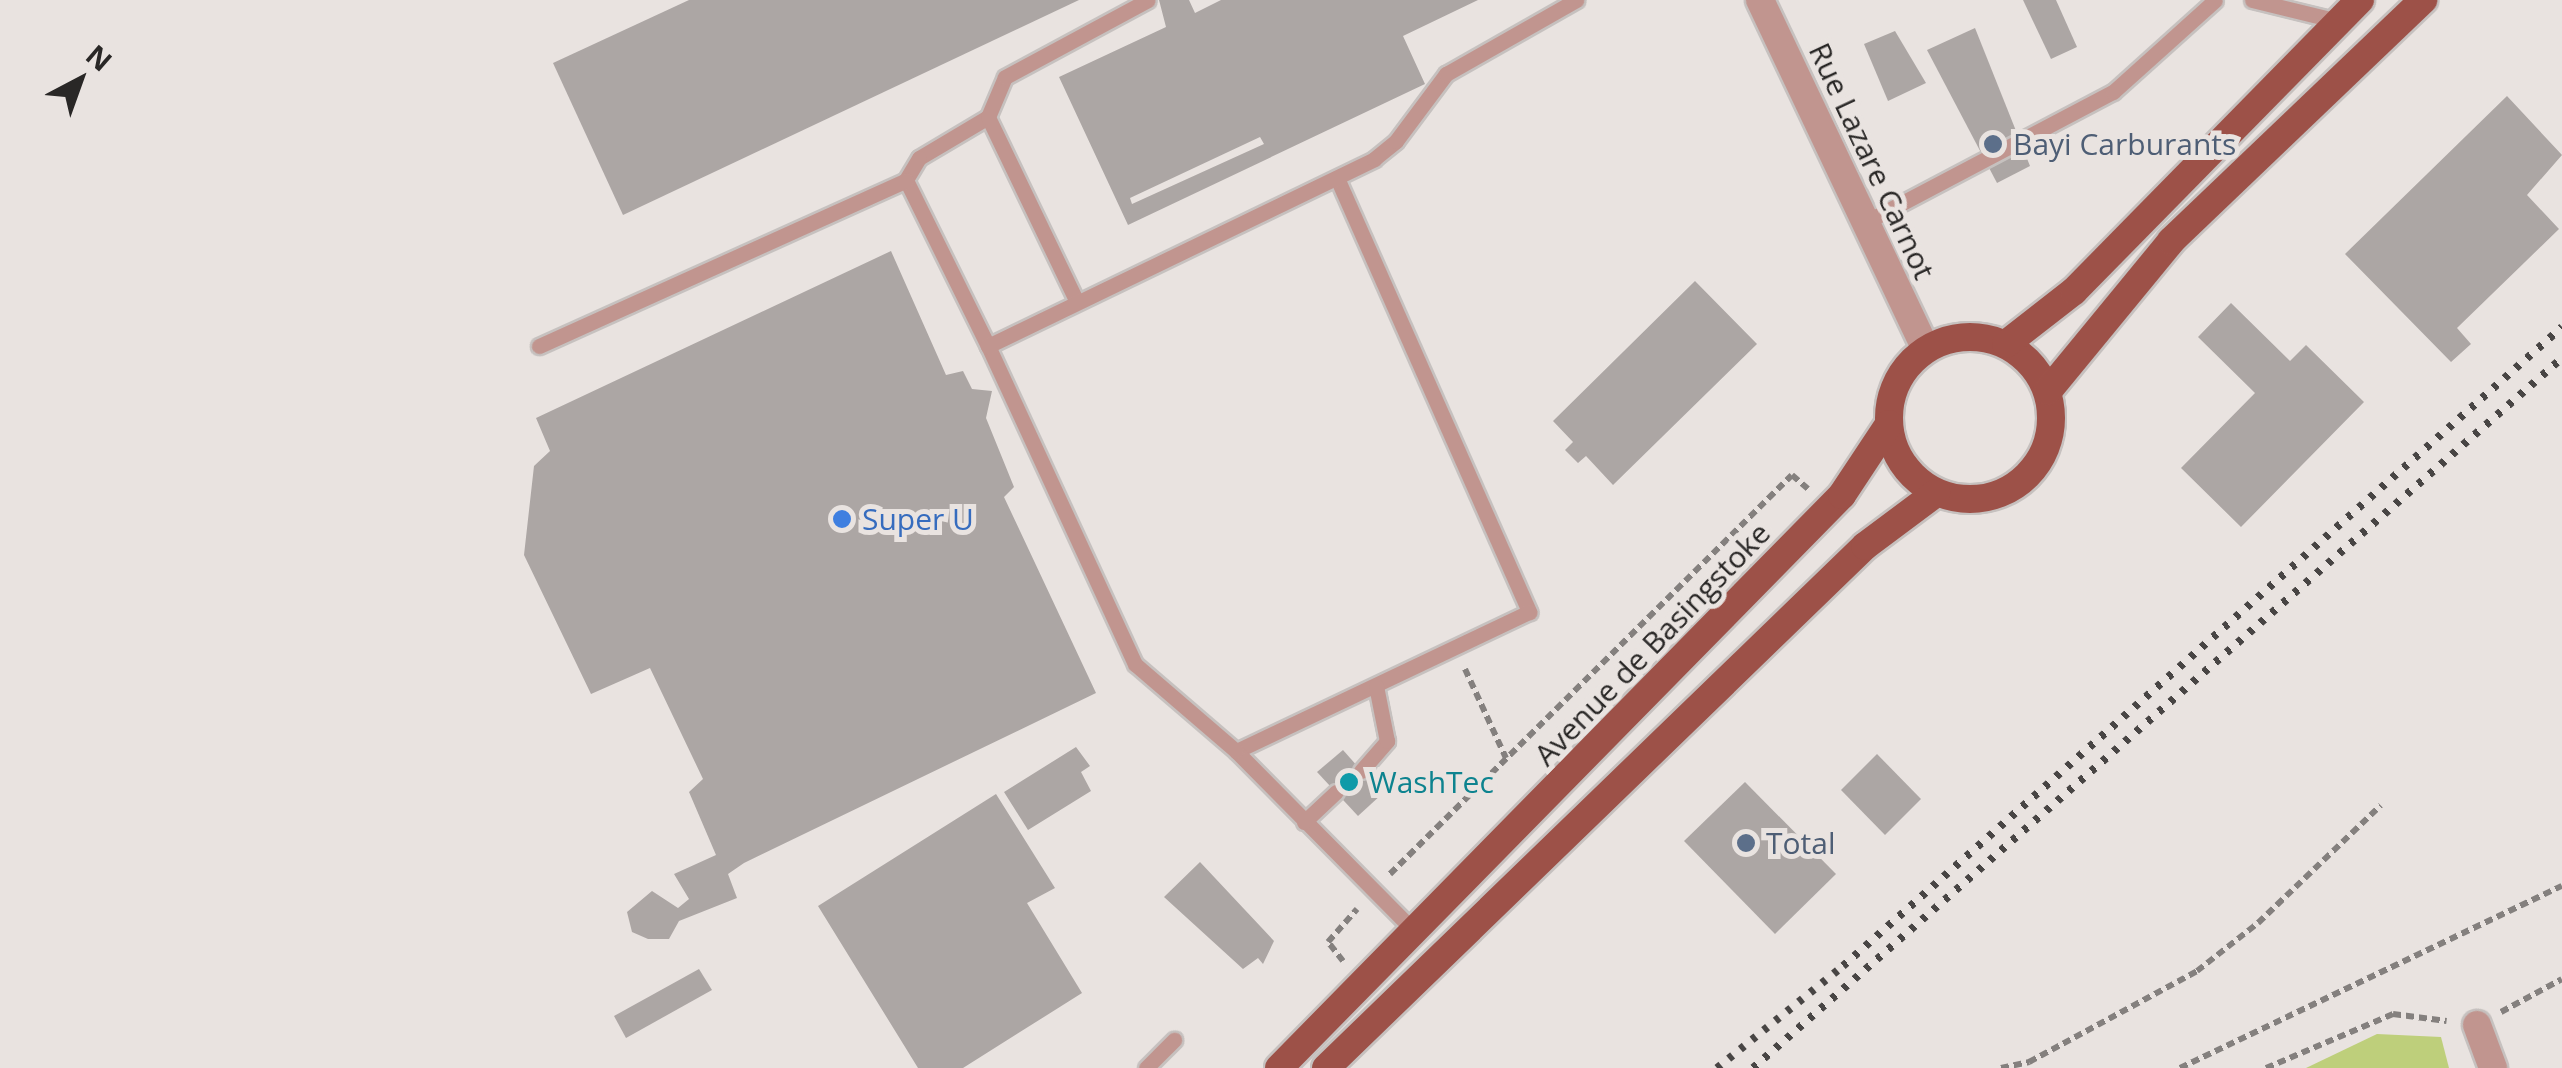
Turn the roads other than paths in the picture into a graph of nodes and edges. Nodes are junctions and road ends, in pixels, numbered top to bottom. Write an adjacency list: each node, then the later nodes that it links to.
1 (1148, 0): 9 (lane)
2 (1576, 0): 10 (lane)
3 (1760, 0): 12 (street, Rue Lazare Carnot)
4 (2215, 0): 12 (lane)
5 (2252, 0): 8 (lane)
6 (2360, 0): 8 (main road)
7 (2422, 0): 18 (main road)
8 (2338, 21): 14 (main road)
9 (988, 117): 11 (lane); 13 (lane)
10 (1338, 178): 13 (lane); 21 (lane)
11 (906, 180): 15 (lane); 16 (lane)
12 (1866, 222): 17 (street, Rue Lazare Carnot)
13 (1076, 300): 16 (lane)
14 (2006, 344): 17 (main road); 18 (main road)
15 (539, 346)
16 (988, 346): 22 (lane)
17 (1926, 349): 19 (main road)
18 (2048, 391): 20 (main road)
19 (1889, 424): 20 (main road); 26 (main road, Avenue de Basingstoke)
20 (1936, 493): 31 (main road)
21 (1376, 686): 22 (lane); 23 (lane)
22 (1236, 751): 25 (lane)
23 (1362, 771)
24 (1336, 792): 25 (lane)
25 (1304, 822): 26 (lane)
26 (1415, 932): 30 (main road, Avenue de Basingstoke)
27 (2477, 1025): 32 (street)
28 (1174, 1040): 29 (lane)
29 (1146, 1068)
30 (1279, 1068)
31 (1326, 1068)
32 (2493, 1068)

